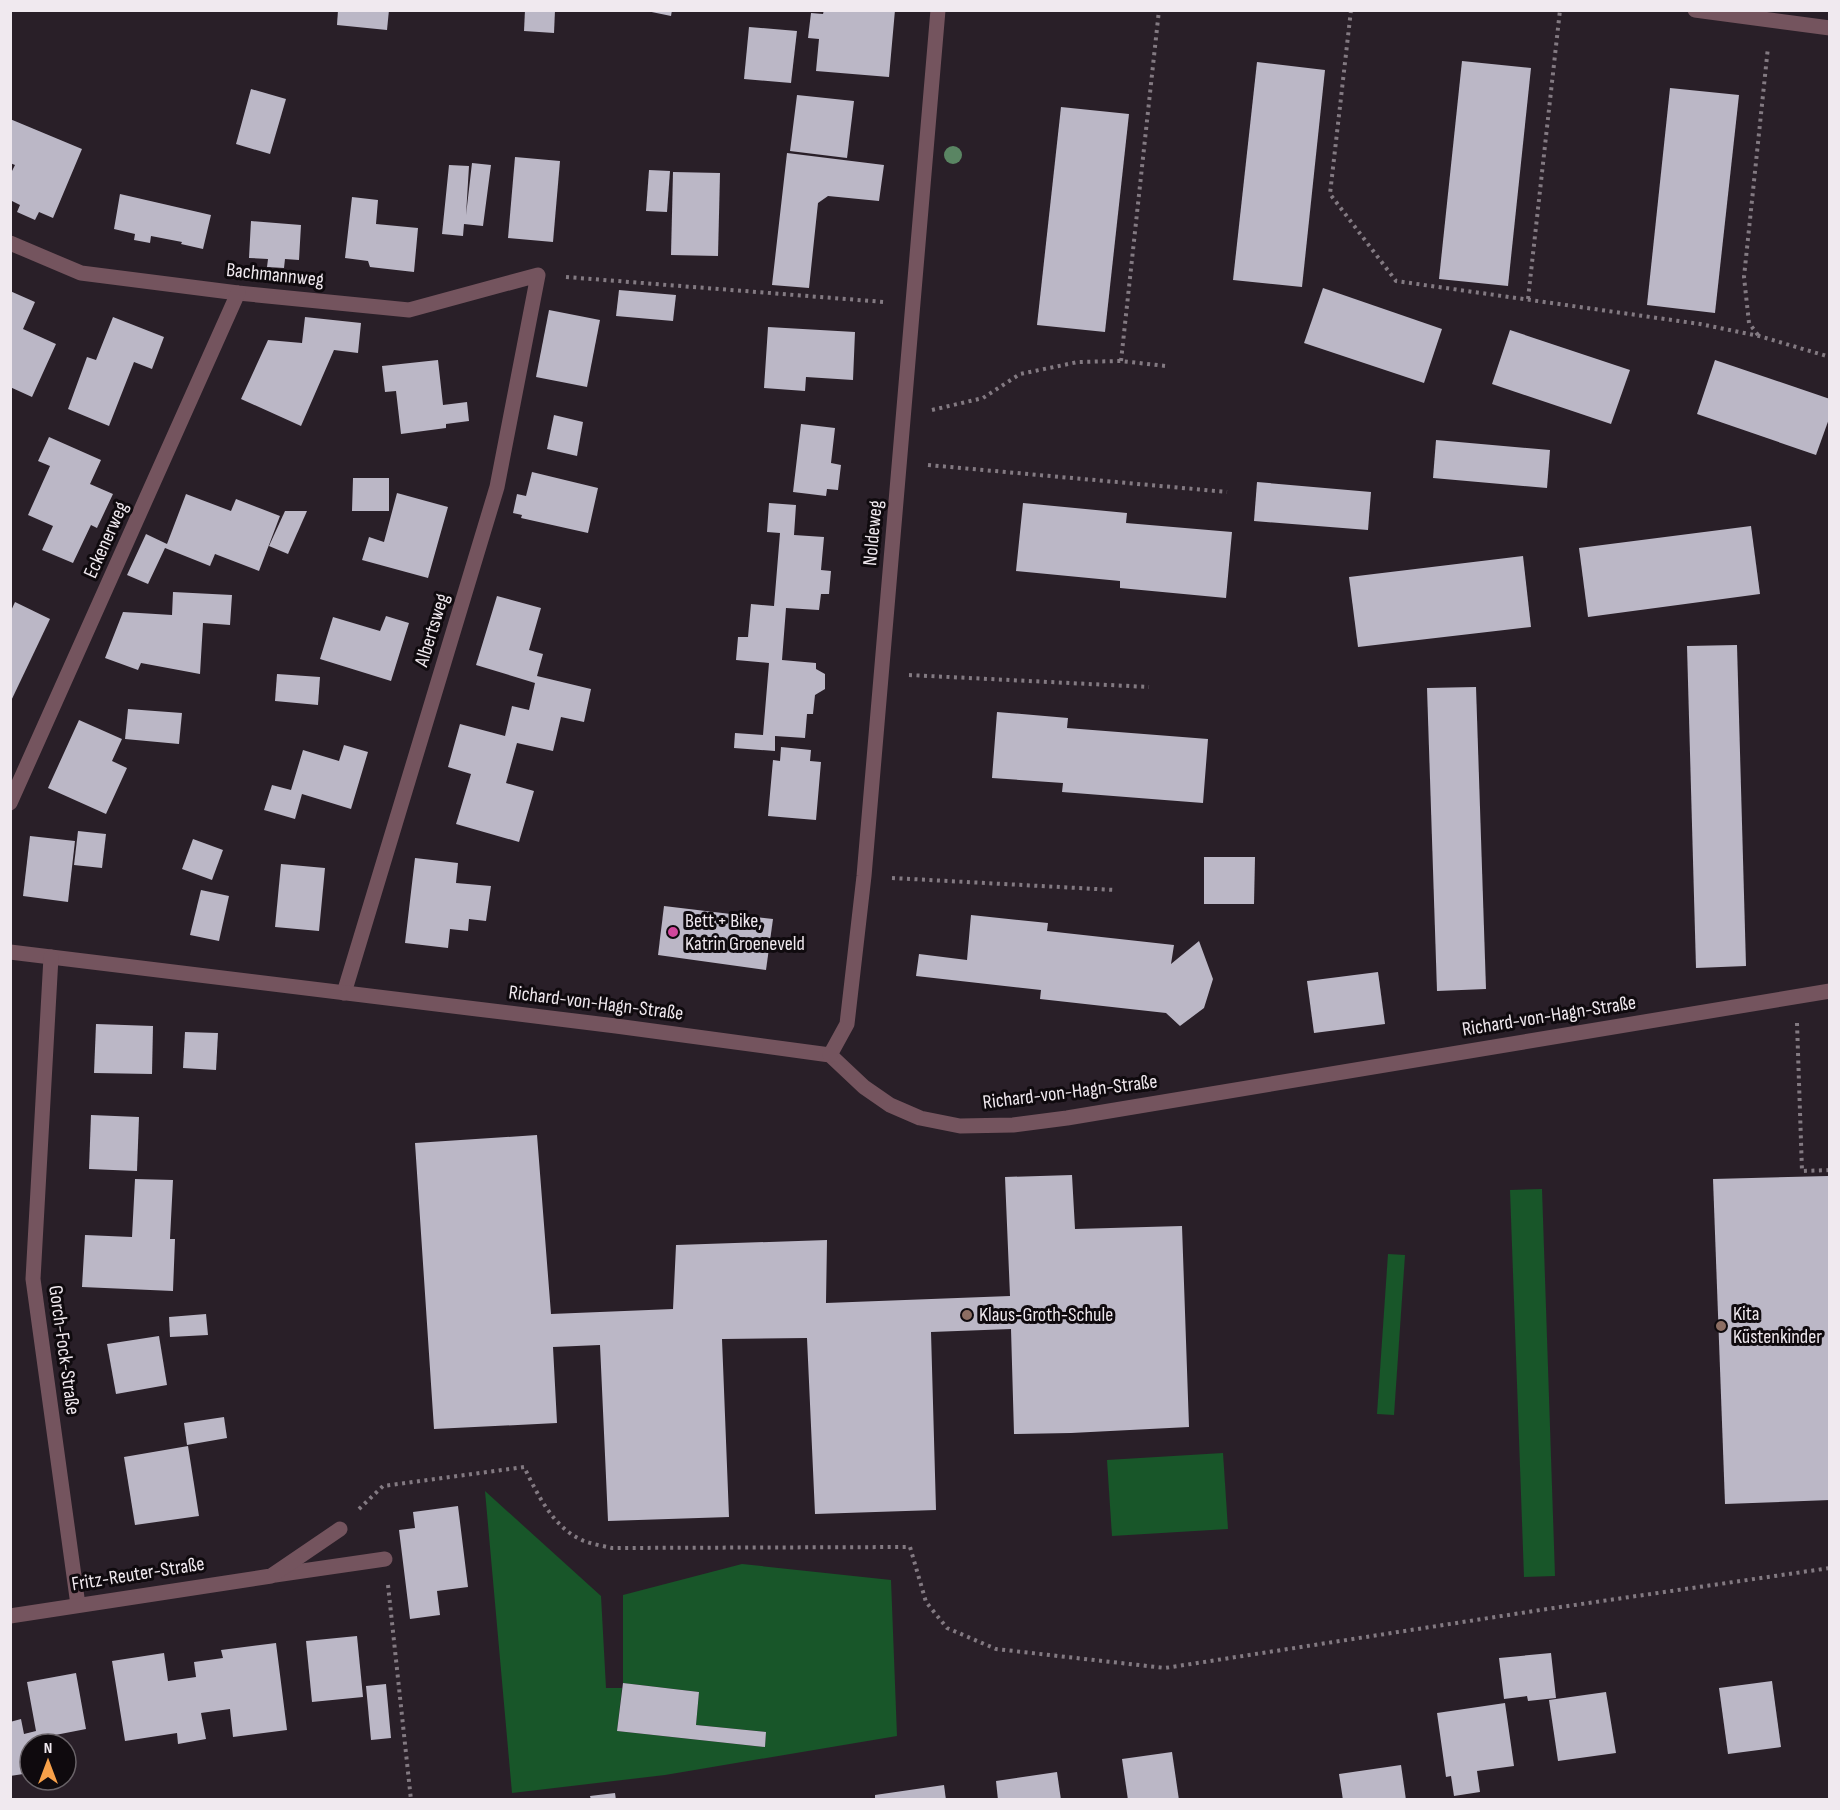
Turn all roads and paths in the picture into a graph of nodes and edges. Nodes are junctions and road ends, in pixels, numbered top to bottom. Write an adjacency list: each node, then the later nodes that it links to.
1 (938, 10): 12 (street, Noldeweg)
2 (1159, 10): 15 (path)
3 (1351, 10): 11 (path)
4 (1560, 10): 11 (path)
5 (1695, 10): 6 (street)
6 (1771, 20): 7 (street); 13 (path)
7 (1830, 28)
8 (10, 243): 10 (street, Bachmannweg)
9 (538, 275): 10 (street, Bachmannweg); 12 (path); 28 (street, Albertsweg)
10 (238, 293): 22 (street, Eckenerweg)
11 (1528, 299): 13 (path)
12 (912, 304): 17 (street, Noldeweg)
13 (1759, 336): 14 (path)
14 (1830, 357)
15 (1121, 361): 16 (path); 17 (path)
16 (1166, 366)
17 (905, 407): 18 (street, Noldeweg)
18 (900, 463): 19 (path); 20 (street, Noldeweg)
19 (1227, 492)
20 (881, 674): 21 (path); 23 (street, Noldeweg)
21 (1149, 687)
22 (10, 803)
23 (864, 876): 24 (path); 30 (street, Noldeweg)
24 (1115, 890)
25 (10, 952): 26 (street, Richard-von-Hagn-Straße)
26 (51, 957): 28 (street, Richard-von-Hagn-Straße); 36 (street, Gorch-Fock-Straße)
27 (1830, 991): 29 (street, Richard-von-Hagn-Straße)
28 (344, 993): 30 (street, Richard-von-Hagn-Straße)
29 (1796, 997): 30 (street, Richard-von-Hagn-Straße); 31 (path)
30 (830, 1055)
31 (1830, 1170)
32 (340, 1529): 34 (path); 35 (street, Fritz-Reuter-Straße)
33 (385, 1559): 35 (street, Fritz-Reuter-Straße); 38 (path)
34 (1830, 1568)
35 (271, 1575): 36 (street, Fritz-Reuter-Straße)
36 (78, 1605): 37 (street, Fritz-Reuter-Straße)
37 (10, 1616)
38 (411, 1800)

